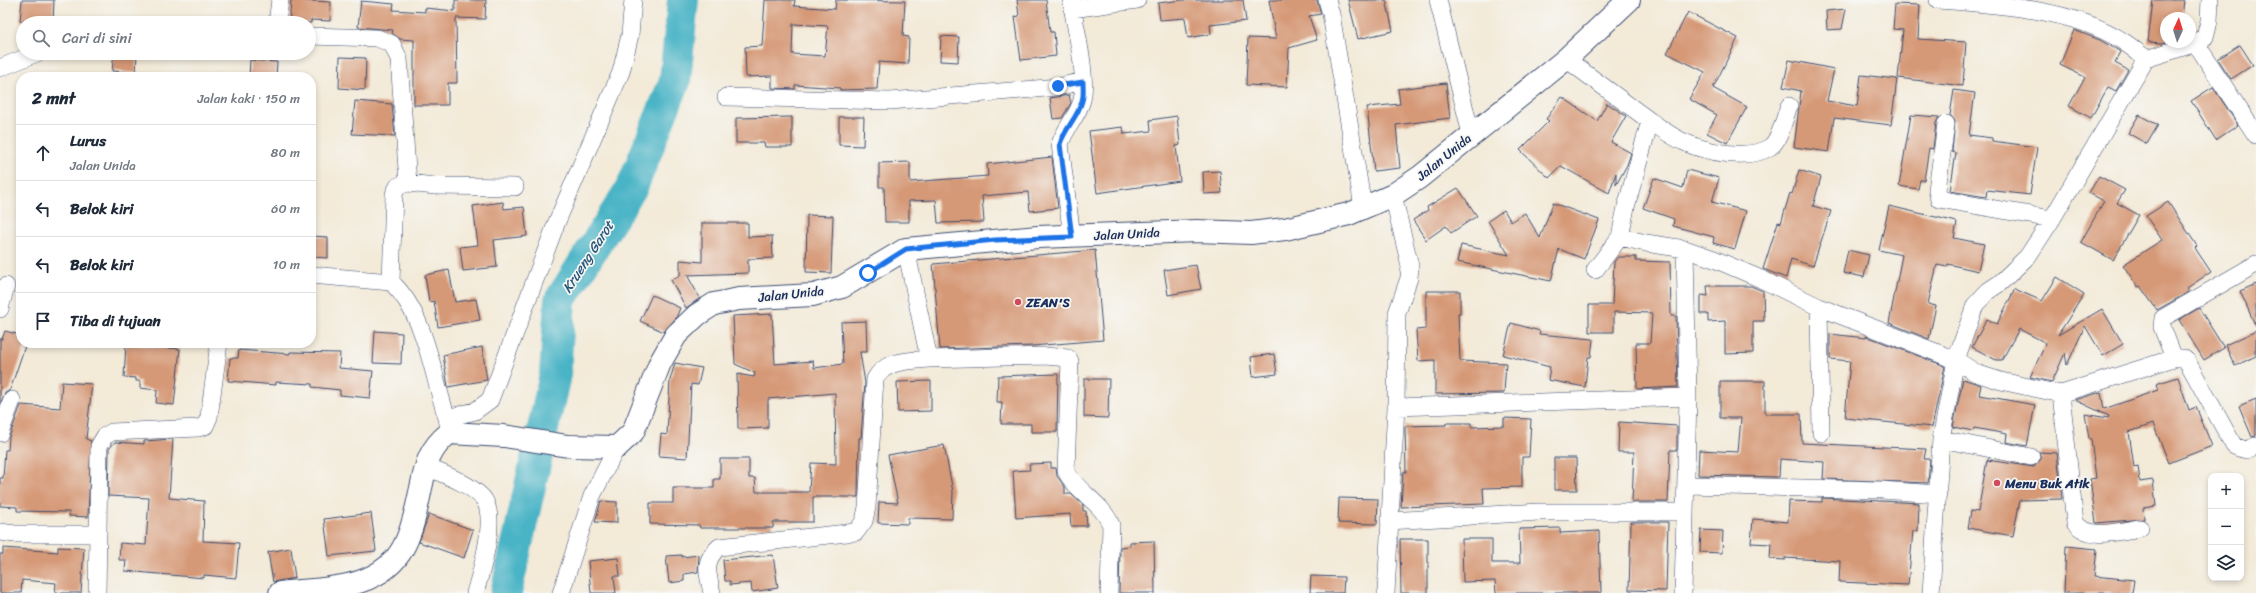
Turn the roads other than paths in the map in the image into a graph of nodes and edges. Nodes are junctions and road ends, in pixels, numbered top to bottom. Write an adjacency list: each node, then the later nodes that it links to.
1 (280, 0): 10 (street)
2 (633, 0): 50 (street)
3 (1137, 0): 9 (street)
4 (1327, 0): 29 (street)
5 (1438, 0): 24 (street)
6 (1629, 0): 15 (street, Jalan Unida)
7 (1938, 0): 16 (street)
8 (2210, 0): 12 (street)
9 (1072, 4): 19 (street)
10 (278, 16)
11 (316, 36): 26 (street)
12 (2196, 42)
13 (2196, 44): 25 (street)
14 (2178, 48): 16 (street)
15 (1566, 59): 22 (street); 24 (street, Jalan Unida)
16 (2146, 59): 30 (street)
17 (20, 60): 18 (street)
18 (0, 68)
19 (1083, 82): 20 (street); 31 (street)
20 (726, 97)
21 (1789, 106): 22 (street)
22 (1650, 121): 32 (street)
23 (1946, 124): 30 (street)
24 (1471, 134): 28 (street, Jalan Unida)
25 (2256, 135)
26 (408, 183): 27 (street); 38 (street)
27 (515, 187)
28 (1393, 195): 29 (street, Jalan Unida); 49 (street)
29 (1363, 208): 31 (street, Jalan Unida)
30 (2052, 219): 45 (street)
31 (1072, 237): 33 (street, Jalan Unida)
32 (1620, 237): 34 (street); 36 (street)
33 (906, 249): 44 (street); 55 (street, Jalan Unida)
34 (1685, 249): 40 (street); 47 (street)
35 (2256, 264): 43 (street)
36 (1595, 270)
37 (316, 275): 38 (street)
38 (391, 282): 50 (street)
39 (6, 286): 41 (street)
40 (1819, 307): 45 (street); 52 (street)
41 (0, 308)
42 (218, 348): 64 (street)
43 (2174, 358): 46 (street); 54 (street)
44 (929, 359): 69 (street); 70 (street)
45 (1956, 360): 46 (street); 53 (street)
46 (2061, 394): 62 (street)
47 (1688, 397): 49 (street); 58 (street)
48 (12, 400): 51 (street)
49 (1396, 407): 61 (street)
50 (448, 426): 55 (street); 57 (street)
51 (0, 433)
52 (1821, 433)
53 (1941, 439): 56 (street); 59 (street)
54 (2256, 446)
55 (617, 447): 68 (street)
56 (2031, 457)
57 (425, 466): 66 (street); 67 (street)
58 (1686, 485): 59 (street); 60 (street)
59 (1938, 494): 73 (street)
60 (1685, 512): 61 (street); 72 (street)
61 (1389, 521): 71 (street)
62 (2140, 528)
63 (0, 532): 64 (street)
64 (98, 534): 65 (street)
65 (97, 593)
66 (280, 593)
67 (475, 593)
68 (561, 593)
69 (712, 593)
70 (1109, 593)
71 (1386, 593)
72 (1683, 593)
73 (1931, 593)

